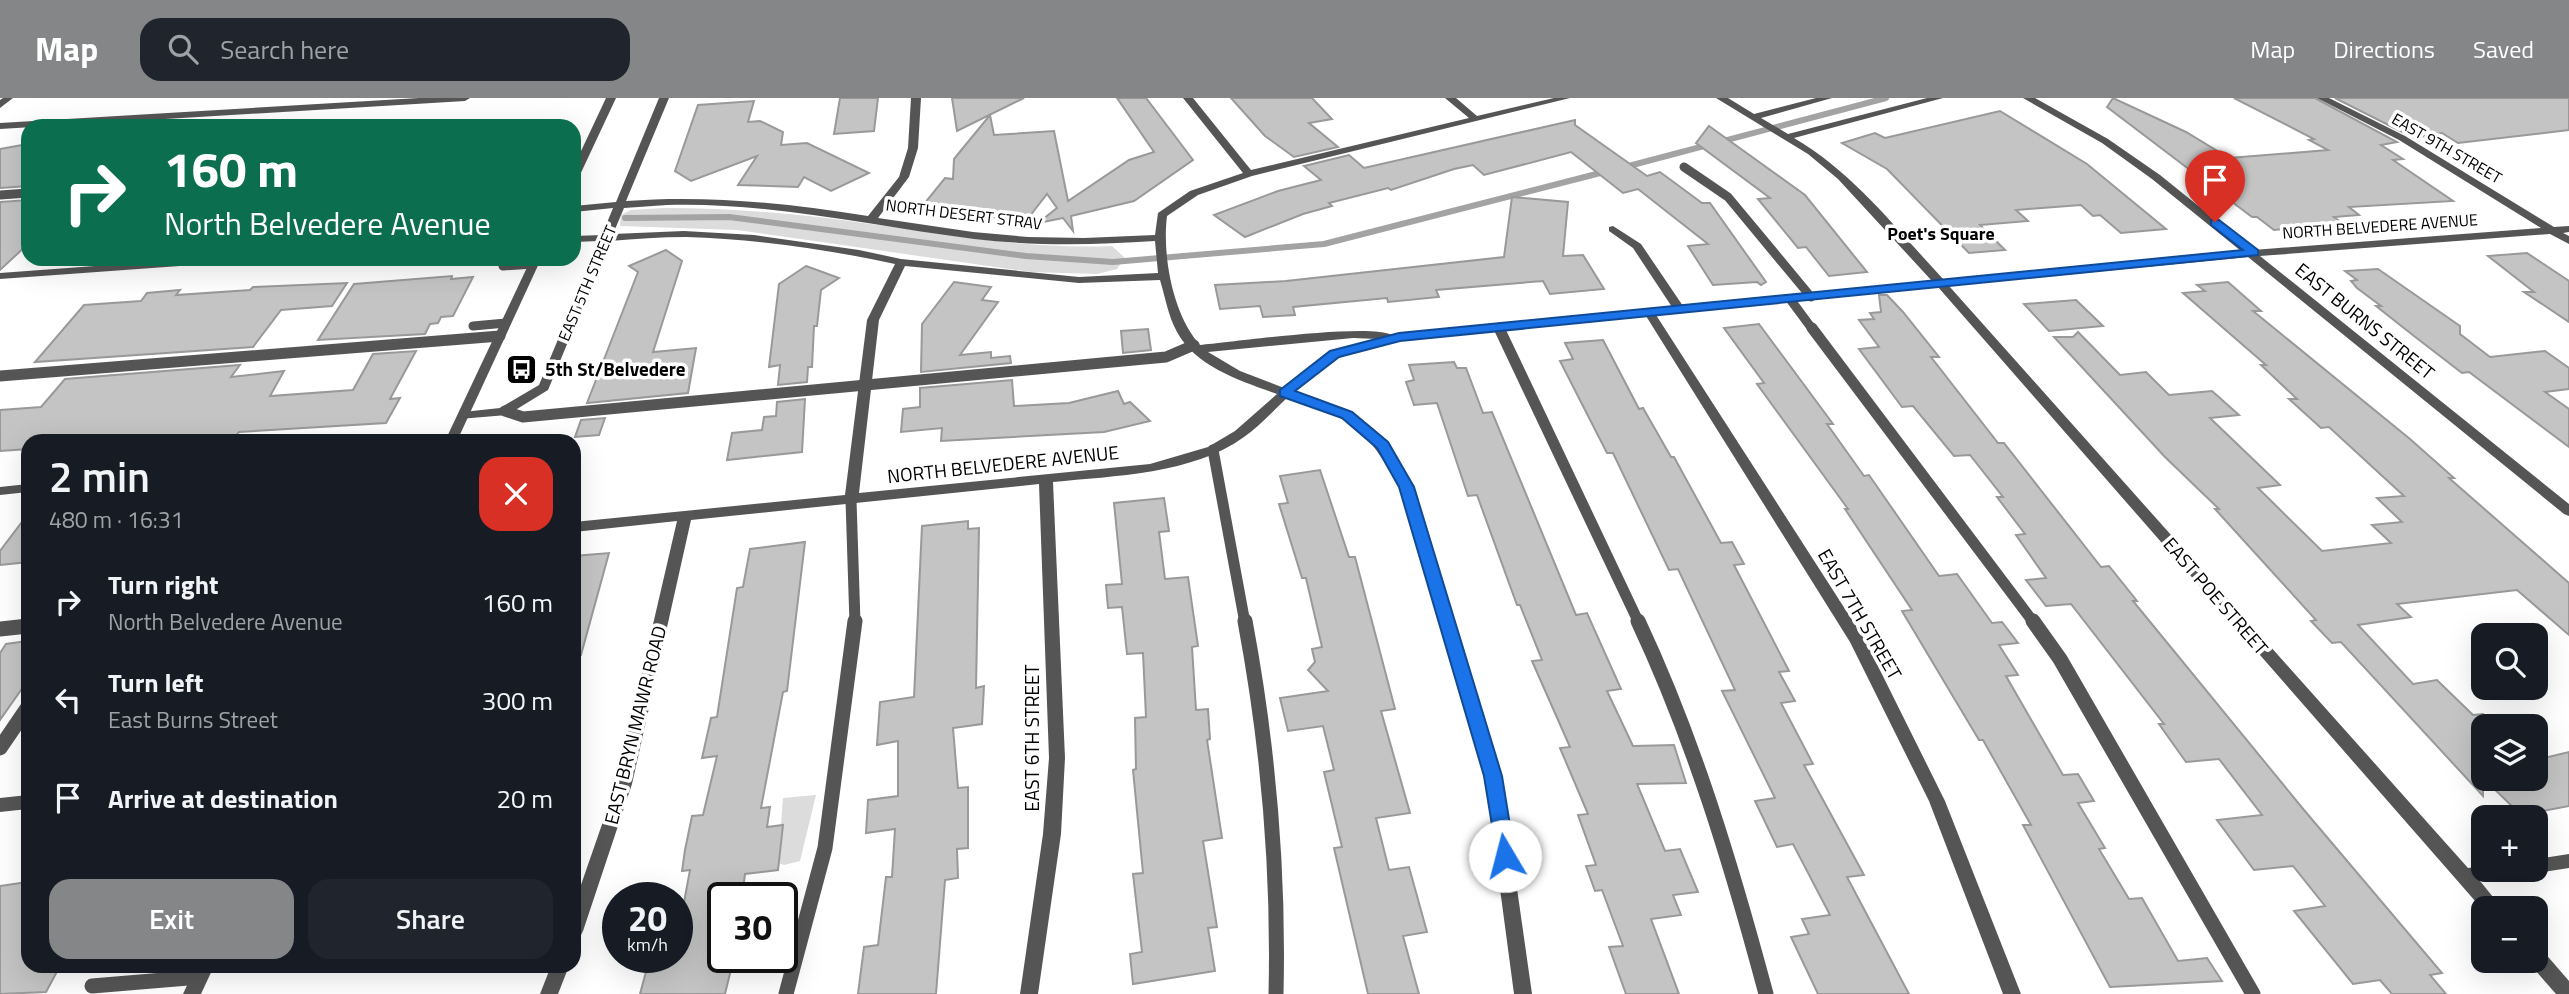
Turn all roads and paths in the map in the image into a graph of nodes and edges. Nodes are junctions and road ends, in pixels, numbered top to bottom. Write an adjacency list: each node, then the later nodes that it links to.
1 (8, 98): 14 (street)
2 (466, 98): 16 (street)
3 (611, 98): 21 (street)
4 (664, 98): 26 (street, EAST 5TH STREET)
5 (916, 98): 28 (street)
6 (1188, 98): 23 (street)
7 (1450, 98): 17 (street)
8 (1565, 98): 17 (street)
9 (1721, 98): 15 (street, EAST POE STREET)
10 (1828, 98): 15 (street)
11 (1938, 98): 20 (street)
12 (2028, 98): 36 (street, EAST BURNS STREET)
13 (2322, 98): 31 (street, EAST 9TH STREET)
14 (0, 105)
15 (1754, 117): 20 (street, EAST POE STREET)
16 (116, 119)
17 (1475, 119): 23 (street)
18 (21, 125): 19 (street)
19 (0, 126)
20 (1787, 137): 44 (street, EAST POE STREET)
21 (581, 153)
22 (1684, 167): 45 (lane)
23 (1249, 174): 34 (street)
24 (21, 194): 25 (lane)
25 (0, 195)
26 (620, 204): 27 (street, NORTH DESERT STRAV); 28 (street, NORTH DESERT STRAV); 32 (street, EAST 5TH STREET)
27 (581, 208)
28 (872, 218): 34 (street, NORTH DESERT STRAV)
29 (1614, 229): 47 (street)
30 (2569, 229): 31 (street, NORTH BELVEDERE AVENUE)
31 (2553, 231): 35 (street, EAST 9TH STREET); 36 (street, NORTH BELVEDERE AVENUE)
32 (607, 236): 33 (street); 37 (street); 58 (street, EAST 5TH STREET)
33 (581, 238)
34 (1158, 238): 42 (street)
35 (2569, 241)
36 (2254, 253): 44 (street, NORTH BELVEDERE AVENUE); 66 (street, EAST BURNS STREET)
37 (901, 262): 42 (street); 56 (street)
38 (138, 266): 43 (street)
39 (509, 266): 41 (lane)
40 (532, 266): 49 (street)
41 (503, 267)
42 (1164, 275): 54 (street)
43 (0, 276)
44 (1940, 283): 45 (street, NORTH BELVEDERE AVENUE); 78 (street, EAST POE STREET)
45 (1811, 297): 46 (street, NORTH BELVEDERE AVENUE)
46 (1790, 299): 47 (street, NORTH BELVEDERE AVENUE); 92 (lane)
47 (1681, 311): 48 (street, NORTH BELVEDERE AVENUE)
48 (1650, 314): 51 (street, NORTH BELVEDERE AVENUE); 91 (street, EAST 7TH STREET)
49 (506, 323): 50 (lane); 52 (street)
50 (473, 326)
51 (1499, 328): 53 (street, NORTH BELVEDERE AVENUE); 90 (lane)
52 (500, 336): 55 (lane); 59 (street)
53 (1399, 337): 54 (street, NORTH BELVEDERE AVENUE); 57 (street, NORTH BELVEDERE AVENUE)
54 (1196, 347): 56 (lane); 57 (street)
55 (0, 376)
56 (865, 385): 58 (lane); 65 (street)
57 (1284, 393): 61 (street, NORTH BELVEDERE AVENUE); 89 (street)
58 (506, 411): 59 (street, EAST 5TH STREET)
59 (463, 416): 60 (street)
60 (454, 434)
61 (1213, 450): 62 (street, NORTH BELVEDERE AVENUE); 88 (lane)
62 (1046, 480): 65 (street, NORTH BELVEDERE AVENUE); 87 (street, EAST 6TH STREET)
63 (21, 489): 64 (street)
64 (0, 491)
65 (851, 499): 67 (street, NORTH BELVEDERE AVENUE); 86 (lane)
66 (2569, 511)
67 (685, 517): 68 (street, NORTH BELVEDERE AVENUE); 80 (street, EAST BRYN MAWR ROAD)
68 (581, 526)
69 (21, 627): 70 (lane)
70 (0, 629)
71 (21, 717): 72 (lane)
72 (0, 748)
73 (21, 803): 74 (street)
74 (0, 805)
75 (2569, 861): 76 (street)
76 (2548, 864)
77 (2471, 875): 78 (street)
78 (2464, 876): 79 (street, EAST POE STREET)
79 (2482, 896)
80 (581, 910)
81 (2548, 971): 93 (street)
82 (557, 973): 85 (street)
83 (199, 979): 84 (lane)
84 (92, 986)
85 (549, 994)
86 (786, 994)
87 (1029, 994)
88 (1276, 994)
89 (1523, 994)
90 (1766, 994)
91 (2012, 994)
92 (2253, 994)
93 (2568, 994)

